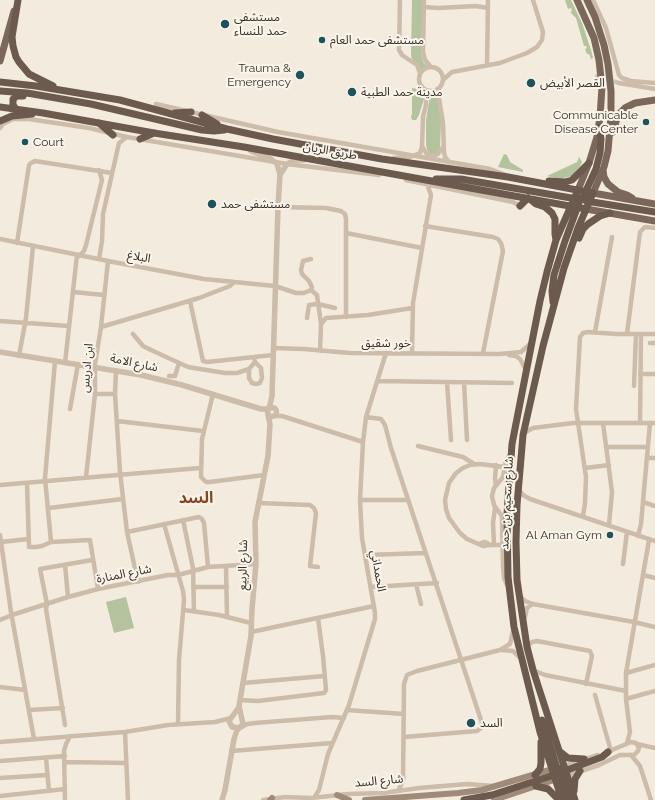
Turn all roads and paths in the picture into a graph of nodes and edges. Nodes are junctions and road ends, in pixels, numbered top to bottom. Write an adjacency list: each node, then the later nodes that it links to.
1 (17, 0): 11 (main road); 24 (highway)
2 (400, 0): 17 (street)
3 (424, 0): 9 (street)
4 (488, 0): 10 (street)
5 (533, 0): 13 (street)
6 (577, 0): 38 (main road)
7 (587, 0): 43 (main road)
8 (593, 0): 21 (street)
9 (424, 7): 10 (street); 14 (street)
10 (485, 8): 13 (street)
11 (1, 54): 12 (main road)
12 (0, 61)
13 (486, 65): 16 (street)
14 (430, 66): 15 (street); 17 (street)
15 (439, 69): 16 (street); 18 (street)
16 (454, 71): 18 (street)
17 (420, 73): 25 (street)
18 (444, 78): 22 (street)
19 (0, 82): 24 (highway, طريق الريان)
20 (618, 83): 23 (street)
21 (655, 83)
22 (439, 88): 25 (street); 48 (street)
23 (655, 89)
24 (62, 90): 32 (highway, طريق الريان)
25 (426, 90): 47 (street)
26 (0, 92): 28 (highway)
27 (655, 100): 43 (main road)
28 (91, 104): 31 (highway); 40 (highway)
29 (156, 104): 33 (street, طريق الريان)
30 (1, 107): 31 (highway, طريق الريان)
31 (16, 109): 34 (highway, طريق الريان)
32 (166, 112): 33 (highway); 40 (highway, طريق الريان)
33 (191, 112): 35 (street, طريق الريان)
34 (43, 113): 36 (highway); 37 (highway, طريق الريان)
35 (202, 115): 40 (highway); 50 (street, طريق الريان)
36 (0, 121)
37 (99, 123): 41 (highway, طريق الريان); 42 (highway)
38 (599, 127): 55 (main road); 70 (highway)
39 (0, 128): 42 (street, طريق الريان)
40 (227, 129): 51 (highway, طريق الريان)
41 (154, 133): 45 (highway); 49 (highway, طريق الريان)
42 (114, 135): 44 (street, طريق الريان); 46 (street)
43 (610, 135): 57 (main road)
44 (127, 137): 45 (street, طريق الريان); 46 (street)
45 (140, 139): 53 (street, طريق الريان)
46 (119, 143): 59 (street)
47 (422, 146): 48 (street); 50 (street)
48 (443, 146): 54 (street)
49 (244, 147): 52 (highway, طريق الريان); 53 (street)
50 (416, 156): 51 (street); 54 (street, طريق الريان)
51 (382, 159): 61 (highway, طريق الريان)
52 (318, 160): 56 (street); 62 (highway, طريق الريان)
53 (274, 162): 56 (street, طريق الريان); 60 (street, شارع الربيع)
54 (449, 162): 61 (street, طريق الريان)
55 (589, 163): 63 (highway); 70 (main road)
56 (287, 164): 60 (street, شارع الربيع); 62 (street, طريق الريان)
57 (604, 167): 65 (main road); 71 (main road)
58 (99, 170): 59 (street); 85 (street); 89 (street)
59 (112, 172): 90 (street)
60 (280, 176): 74 (street, شارع الربيع)
61 (508, 178): 63 (highway, طريق الريان)
62 (428, 182): 64 (street, طريق الريان); 66 (highway, طريق الريان); 67 (street); 70 (highway)
63 (538, 183): 70 (highway, طريق الريان)
64 (439, 187): 67 (street); 69 (street, طريق الريان)
65 (592, 193): 70 (highway, طريق الريان); 71 (main road, طريق الريان)
66 (508, 194): 68 (highway, طريق الريان); 69 (highway)
67 (431, 195): 79 (street)
68 (528, 198): 70 (highway, طريق الريان); 73 (highway); 84 (highway)
69 (495, 199): 73 (street, طريق الريان)
70 (580, 199): 75 (highway, شارع سحيم بن حمد); 76 (highway); 84 (highway, شارع سحيم بن حمد); 100 (highway)
71 (634, 200): 72 (main road, طريق الريان)
72 (655, 204)
73 (520, 206)
74 (278, 207): 81 (street); 94 (street, شارع الربيع)
75 (586, 208): 77 (main road); 88 (highway, شارع سحيم بن حمد)
76 (655, 212)
77 (610, 213): 78 (main road); 88 (highway)
78 (655, 221)
79 (425, 226): 87 (street); 121 (street)
80 (655, 228): 112 (street)
81 (346, 233): 87 (street); 103 (street)
82 (612, 237): 110 (street)
83 (0, 239): 85 (street, البلاغ)
84 (556, 240): 115 (highway, شارع سحيم بن حمد)
85 (17, 243): 86 (street, البلاغ)
86 (34, 246): 89 (street, البلاغ); 106 (street)
87 (422, 248): 102 (street)
88 (570, 251): 100 (highway, شارع سحيم بن حمد)
89 (78, 255): 90 (street, البلاغ); 96 (street)
90 (99, 259): 92 (street, البلاغ)
91 (311, 259): 95 (street)
92 (108, 261): 93 (street, البلاغ); 97 (street, ابن ادريس)
93 (234, 282): 94 (street, البلاغ); 98 (street)
94 (275, 286): 95 (street, البلاغ); 116 (street, شارع الربيع)
95 (311, 290): 99 (street)
96 (73, 292): 97 (street); 108 (street)
97 (104, 295): 109 (street, ابن ادريس)
98 (190, 301): 109 (street); 125 (street)
99 (318, 304): 101 (street); 104 (street); 107 (street)
100 (553, 304): 154 (highway, شارع سحيم بن حمد)
101 (335, 308)
102 (412, 308): 103 (street); 120 (street)
103 (346, 316): 107 (street)
104 (307, 318)
105 (0, 321): 106 (street)
106 (25, 323): 108 (street); 124 (street)
107 (321, 324): 117 (street)
108 (69, 326): 127 (street)
109 (101, 327): 130 (street, ابن ادريس)
110 (595, 332): 112 (street); 149 (street)
111 (133, 334): 128 (street)
112 (627, 334): 113 (street)
113 (638, 334): 114 (street); 134 (street); 141 (street)
114 (655, 334)
115 (531, 343): 122 (street, خور شقيق); 133 (highway, شارع سحيم بن حمد)
116 (273, 348): 117 (street, خور شقيق); 123 (street, شارع الربيع)
117 (320, 351): 119 (street, خور شقيق)
118 (0, 352): 124 (street, شارع الامة)
119 (386, 353): 120 (street, خور شقيق); 137 (street, الحمداني)
120 (412, 353): 121 (street, خور شقيق)
121 (483, 353): 122 (street, خور شقيق)
122 (499, 354): 133 (street, خور شقيق)
123 (273, 355): 125 (street); 146 (street, شارع الربيع)
124 (19, 356): 126 (street, شارع الامة)
125 (254, 360): 132 (street); 132 (street)
126 (55, 361): 127 (street, شارع الامة); 173 (street)
127 (65, 363): 129 (street, شارع الامة)
128 (179, 363): 132 (street); 136 (street)
129 (78, 364): 130 (street, شارع الامة); 145 (street)
130 (96, 366): 131 (street, شارع الامة); 142 (street, ابن ادريس)
131 (116, 370): 143 (street); 144 (street, شارع الامة)
132 (249, 370)
133 (526, 370): 161 (highway, شارع سحيم بن حمد)
134 (640, 374): 135 (street); 151 (street)
135 (655, 374)
136 (169, 376)
137 (378, 381): 138 (street); 147 (street, الحمداني)
138 (447, 382): 139 (street); 155 (street)
139 (464, 382): 140 (street); 156 (street)
140 (512, 383)
141 (634, 386)
142 (95, 394): 143 (street); 172 (street, ابن ادريس)
143 (115, 394): 148 (street)
144 (213, 394): 146 (street, شارع الامة); 153 (street)
145 (70, 409)
146 (271, 412): 157 (street); 171 (street, شارع الربيع)
147 (366, 417): 157 (street, الحمداني); 181 (street)
148 (117, 421): 153 (street); 170 (street)
149 (577, 423): 150 (street); 154 (street); 169 (street)
150 (603, 423): 151 (street); 159 (street)
151 (640, 423): 152 (street)
152 (653, 423): 160 (street)
153 (203, 431): 168 (street)
154 (523, 435): 177 (highway, شارع سحيم بن حمد)
155 (451, 440)
156 (467, 440)
157 (363, 442): 180 (street, الحمداني)
158 (418, 446): 164 (street)
159 (606, 447): 160 (street); 165 (street)
160 (648, 447): 162 (street)
161 (511, 454): 167 (street, شارع سحيم بن حمد); 195 (highway, شارع سحيم بن حمد)
162 (647, 458): 163 (street); 182 (street)
163 (655, 458)
164 (474, 464): 166 (street); 202 (street)
165 (609, 465): 169 (street); 191 (street)
166 (496, 466): 167 (street); 176 (street)
167 (505, 467): 176 (street, شارع سحيم بن حمد)
168 (200, 468): 170 (street); 171 (street)
169 (585, 468): 188 (street)
170 (120, 474): 172 (street); 178 (street)
171 (264, 475): 183 (street, شارع الربيع)
172 (86, 478): 173 (street)
173 (46, 481): 174 (street); 186 (street)
174 (27, 483): 175 (street); 197 (street)
175 (0, 485)
176 (496, 485): 187 (street, شارع سحيم بن حمد)
177 (518, 488): 179 (street); 184 (highway, شارع سحيم بن حمد)
178 (122, 499): 186 (street); 192 (street)
179 (530, 499): 184 (street); 188 (street)
180 (360, 500): 181 (street); 205 (street, الحمداني)
181 (408, 500): 204 (street)
182 (643, 502): 185 (street); 196 (street)
183 (258, 503): 207 (street, شارع الربيع); 212 (street)
184 (517, 505): 225 (highway, شارع سحيم بن حمد)
185 (655, 506)
186 (49, 508): 201 (street)
187 (495, 508): 195 (street, شارع سحيم بن حمد); 202 (street)
188 (583, 516): 191 (street)
189 (183, 520): 190 (street); 211 (street); 213 (street)
190 (164, 524): 192 (street); 214 (street)
191 (609, 526): 193 (street)
192 (127, 532): 217 (street)
193 (627, 532): 196 (street); 208 (street)
194 (0, 535): 200 (street)
195 (504, 535): 203 (street, شارع سحيم بن حمد); 220 (highway, شارع سحيم بن حمد)
196 (638, 536): 198 (street)
197 (28, 539): 200 (street); 201 (street)
198 (649, 540): 199 (street); 215 (street)
199 (655, 541)
200 (1, 542): 233 (street)
201 (50, 542): 206 (street)
202 (492, 545): 203 (street)
203 (502, 545): 220 (street, شارع سحيم بن حمد)
204 (426, 553): 205 (street); 218 (street)
205 (365, 555): 221 (street, الحمداني)
206 (92, 560): 209 (street); 224 (street)
207 (256, 564): 210 (street, شارع المنارة); 238 (street, شارع الربيع)
208 (623, 564)
209 (65, 565): 226 (street); 227 (street)
210 (226, 566): 211 (street, شارع المنارة); 223 (street)
211 (208, 567): 213 (street, شارع المنارة)
212 (318, 567)
213 (193, 571): 214 (street, شارع المنارة); 222 (street)
214 (178, 575): 217 (street, شارع المنارة); 231 (street)
215 (643, 575): 216 (street); 237 (street)
216 (655, 578)
217 (138, 582): 224 (street, شارع المنارة)
218 (437, 583): 219 (street); 245 (street)
219 (416, 584): 221 (street); 228 (street)
220 (509, 586): 240 (highway, شارع سحيم بن حمد)
221 (371, 587): 230 (street, الحمداني)
222 (194, 588): 223 (street); 232 (street)
223 (227, 588): 234 (street)
224 (98, 590): 226 (street, شارع المنارة)
225 (519, 594): 229 (street); 239 (highway, شارع سحيم بن حمد)
226 (68, 597): 227 (street, شارع المنارة)
227 (47, 604): 233 (street, شارع المنارة); 262 (street)
228 (421, 604)
229 (533, 604): 237 (street); 239 (street)
230 (374, 606): 235 (street); 263 (street, الحمداني)
231 (184, 610): 232 (street); 271 (street)
232 (194, 611): 234 (street)
233 (12, 615): 236 (street, شارع المنارة); 254 (street)
234 (227, 617): 238 (street)
235 (318, 618): 242 (street); 250 (street)
236 (0, 620)
237 (634, 622): 241 (street); 249 (street)
238 (251, 623): 242 (street, شارع الربيع)
239 (523, 623): 243 (highway, شارع سحيم بن حمد)
240 (514, 627): 244 (street); 246 (highway, شارع سحيم بن حمد)
241 (655, 627)
242 (251, 632): 251 (street, شارع الربيع)
243 (527, 647): 248 (highway, شارع سحيم بن حمد); 252 (street)
244 (500, 650): 245 (street); 246 (street)
245 (461, 660): 265 (street); 280 (street)
246 (522, 660): 260 (highway, شارع سحيم بن حمد)
247 (655, 665): 249 (street)
248 (533, 670): 252 (street); 291 (highway, شارع سحيم بن حمد)
249 (626, 673): 255 (street)
250 (324, 676): 251 (street); 259 (street)
251 (243, 683): 259 (street, شارع الربيع)
252 (586, 684): 255 (street)
253 (0, 687): 254 (street)
254 (25, 690): 264 (street)
255 (626, 691): 258 (street)
256 (655, 691): 258 (street)
257 (595, 695): 292 (street)
258 (626, 699): 275 (street)
259 (240, 700): 261 (street, شارع الربيع)
260 (533, 704): 278 (highway, شارع سحيم بن حمد); 301 (highway)
261 (239, 706): 266 (street, شارع الربيع); 268 (street, شارع الربيع)
262 (63, 708): 264 (street); 273 (street)
263 (348, 708): 265 (street); 269 (street, الحمداني)
264 (29, 710): 281 (street)
265 (404, 714): 280 (street)
266 (231, 717): 268 (street); 270 (street); 274 (street)
267 (332, 717): 269 (street); 272 (street); 276 (street)
268 (241, 718): 276 (street)
269 (344, 718): 272 (street, الحمداني)
270 (215, 722): 271 (street); 274 (street)
271 (178, 724): 277 (street)
272 (342, 724): 284 (street, الحمداني)
273 (65, 726)
274 (231, 726): 276 (street); 282 (street)
275 (630, 726): 285 (street); 286 (street)
276 (240, 728): 282 (street)
277 (125, 732): 279 (street); 299 (street)
278 (540, 732): 301 (highway, شارع سحيم بن حمد); 303 (highway)
279 (70, 736): 281 (street); 294 (street)
280 (404, 736): 305 (street)
281 (34, 739): 283 (street)
282 (234, 739): 290 (street)
283 (0, 742)
284 (332, 743): 290 (street); 307 (street, الحمداني)
285 (636, 743): 286 (street); 287 (street); 289 (street)
286 (627, 744): 292 (street); 293 (street)
287 (649, 747): 288 (street); 289 (street)
288 (655, 748)
289 (638, 750): 293 (street)
290 (232, 751): 309 (street)
291 (559, 751): 296 (highway); 301 (highway, شارع سحيم بن حمد)
292 (610, 751): 296 (street); 301 (highway)
293 (630, 755): 300 (street); 330 (street)
294 (65, 756): 295 (street); 298 (street)
295 (46, 758): 297 (street); 302 (street)
296 (584, 760): 301 (street)
297 (0, 761)
298 (65, 762): 299 (street); 308 (street)
299 (126, 763): 321 (street)
300 (580, 771): 301 (street); 318 (highway)
301 (559, 773): 303 (main road, شارع السد); 306 (main road, شارع السد); 313 (highway); 318 (highway, شارع سحيم بن حمد); 329 (highway, شارع سحيم بن حمد)
302 (47, 774): 304 (street); 311 (street)
303 (535, 775): 313 (main road, شارع السد)
304 (0, 778)
305 (403, 781): 310 (street); 312 (street)
306 (536, 786): 313 (main road, شارع السد); 329 (highway)
307 (320, 787): 315 (street); 317 (street, الحمداني)
308 (65, 790): 311 (street); 320 (street)
309 (224, 790): 322 (street); 323 (street)
310 (407, 790): 312 (street, شارع السد); 313 (street, شارع السد)
311 (49, 791): 314 (street)
312 (398, 791): 316 (street, شارع السد)
313 (503, 794): 326 (main road, شارع السد); 327 (highway); 328 (main road, شارع السد)
314 (0, 796)
315 (328, 796): 316 (street, شارع السد); 317 (street, شارع السد)
316 (338, 796): 325 (main road)
317 (314, 798): 319 (street, شارع السد)
318 (572, 798)
319 (271, 799): 324 (street, شارع السد)
320 (66, 800)
321 (128, 800)
322 (222, 800)
323 (226, 800)
324 (264, 800)
325 (349, 800)
326 (365, 800)
327 (464, 800)
328 (494, 800)
329 (560, 800)
330 (651, 800)

